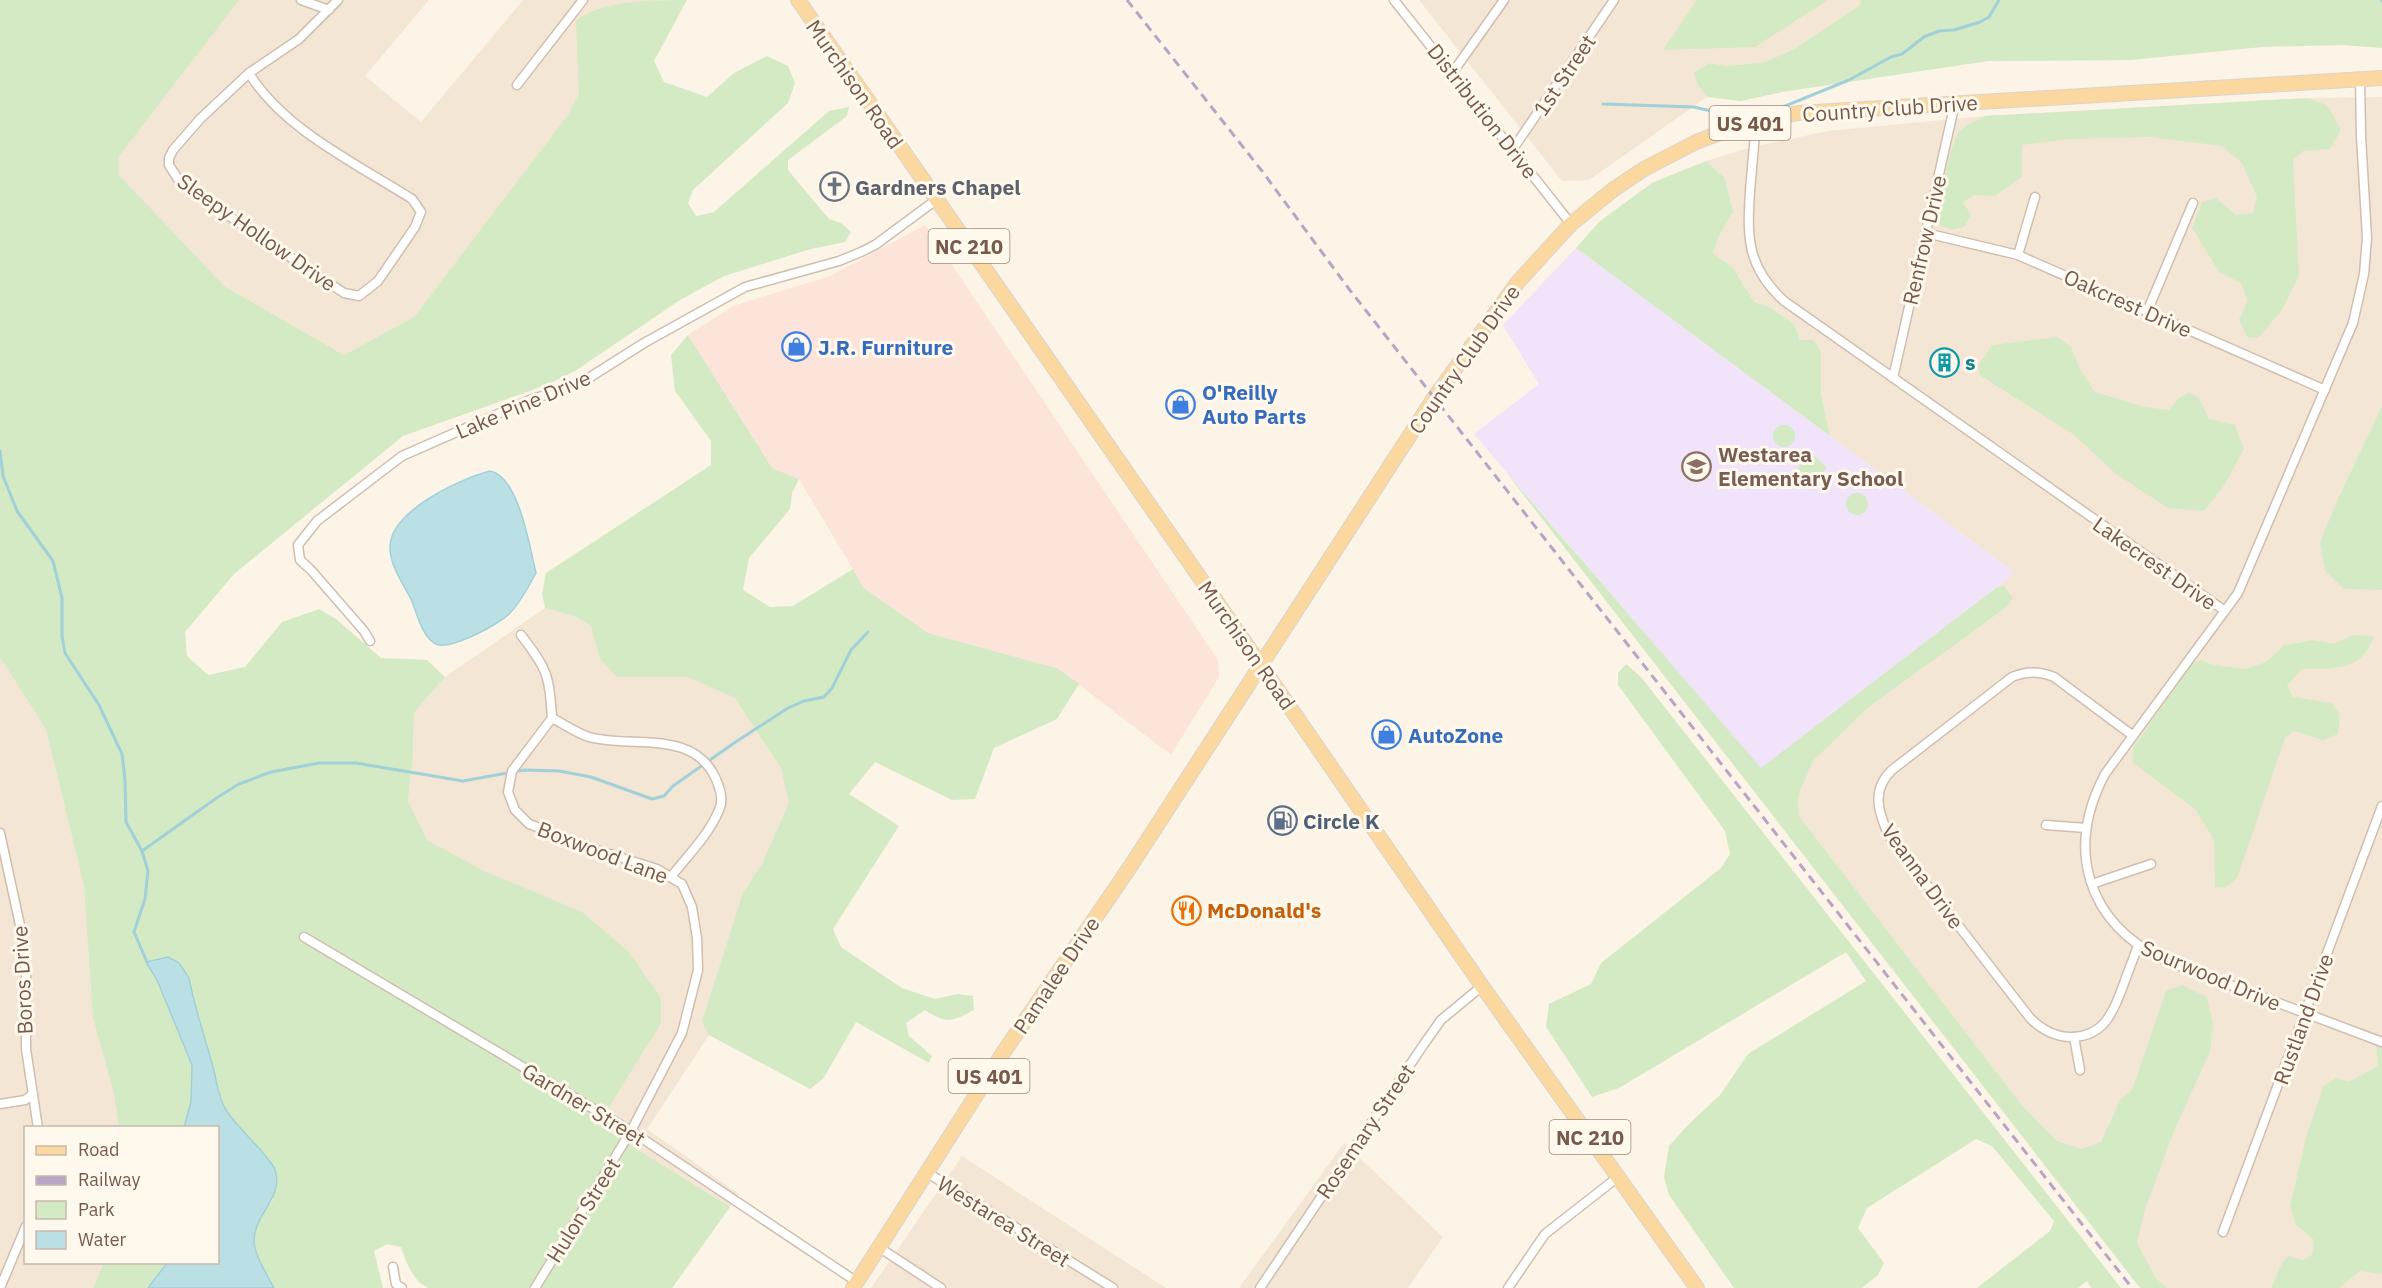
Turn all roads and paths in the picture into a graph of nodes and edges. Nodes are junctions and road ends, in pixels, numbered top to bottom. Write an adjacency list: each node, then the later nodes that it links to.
1 (301, 0): 8 (street)
2 (338, 0): 8 (street, Sleepy Hollow Drive)
3 (583, 0): 13 (street)
4 (798, 0): 18 (main road, Murchison Road / NC 210)
5 (1504, 0): 9 (street)
6 (1614, 0): 16 (street, 1st Street)
7 (1397, 2): 9 (street, Distribution Drive)
8 (329, 10): 10 (street, Sleepy Hollow Drive)
9 (1453, 72): 16 (street, Distribution Drive)
10 (249, 73): 10 (street, Sleepy Hollow Drive)
11 (2382, 78): 12 (main road, Country Club Drive / US 401)
12 (2360, 80): 14 (main road, Country Club Drive / US 401); 25 (street, Lakecrest Drive)
13 (517, 85)
14 (1955, 103): 15 (main road, Country Club Drive / US 401); 21 (street, Renfrow Drive)
15 (1756, 122): 20 (main road, Country Club Drive / US 401); 24 (street, Lakecrest Drive)
16 (1513, 149): 20 (street, Distribution Drive)
17 (2035, 197): 22 (street)
18 (936, 200): 28 (street, Lake Pine Drive); 29 (main road, Murchison Road / NC 210)
19 (2193, 203): 23 (street)
20 (1571, 224): 29 (main road, Country Club Drive / US 401)
21 (1926, 233): 22 (street, Oakcrest Drive); 24 (street, Renfrow Drive)
22 (2018, 255): 23 (street, Oakcrest Drive)
23 (2147, 312): 25 (street, Oakcrest Drive)
24 (1893, 378): 26 (street, Lakecrest Drive)
25 (2325, 390): 26 (street, Lakecrest Drive)
26 (2224, 611): 31 (street, Sourwood Drive)
27 (521, 635): 30 (street)
28 (370, 641)
29 (1260, 664): 41 (main road, Murchison Road / NC 210); 50 (main road, Pamalee Drive / US 401)
30 (552, 718): 37 (street, Boxwood Lane); 37 (street)
31 (2132, 735): 34 (street, Sourwood Drive); 43 (street, Veanna Drive)
32 (2382, 806): 42 (street, Rustland Drive)
33 (2046, 825): 34 (street)
34 (2086, 828): 38 (street, Sourwood Drive)
35 (0, 833): 46 (street, Boros Drive)
36 (2151, 864): 38 (street)
37 (670, 877): 49 (street, Boxwood Lane)
38 (2092, 884): 40 (street, Sourwood Drive)
39 (304, 937): 49 (street, Gardner Street)
40 (2138, 946): 42 (street, Sourwood Drive); 43 (street)
41 (1482, 986): 51 (main road, Murchison Road / NC 210); 62 (street, Rosemary Street)
42 (2305, 1014): 44 (street, Sourwood Drive); 53 (street, Rustland Drive)
43 (2074, 1037): 45 (street)
44 (2382, 1042)
45 (2080, 1070)
46 (33, 1094): 47 (street); 48 (street, Boros Drive)
47 (0, 1104)
48 (38, 1126)
49 (631, 1131): 56 (street, Gardner Street); 59 (street, Hulon Street)
50 (926, 1172): 54 (main road, Pamalee Drive / US 401); 61 (street, Westarea Street)
51 (1618, 1177): 63 (street); 64 (main road, Murchison Road / NC 210)
52 (24, 1231): 57 (street)
53 (2223, 1232)
54 (880, 1248): 56 (main road, Pamalee Drive / US 401); 60 (street)
55 (393, 1267): 58 (street)
56 (855, 1285)
57 (0, 1288)
58 (402, 1288)
59 (535, 1288)
60 (941, 1288)
61 (1113, 1288)
62 (1260, 1288)
63 (1508, 1288)
64 (1697, 1288)

